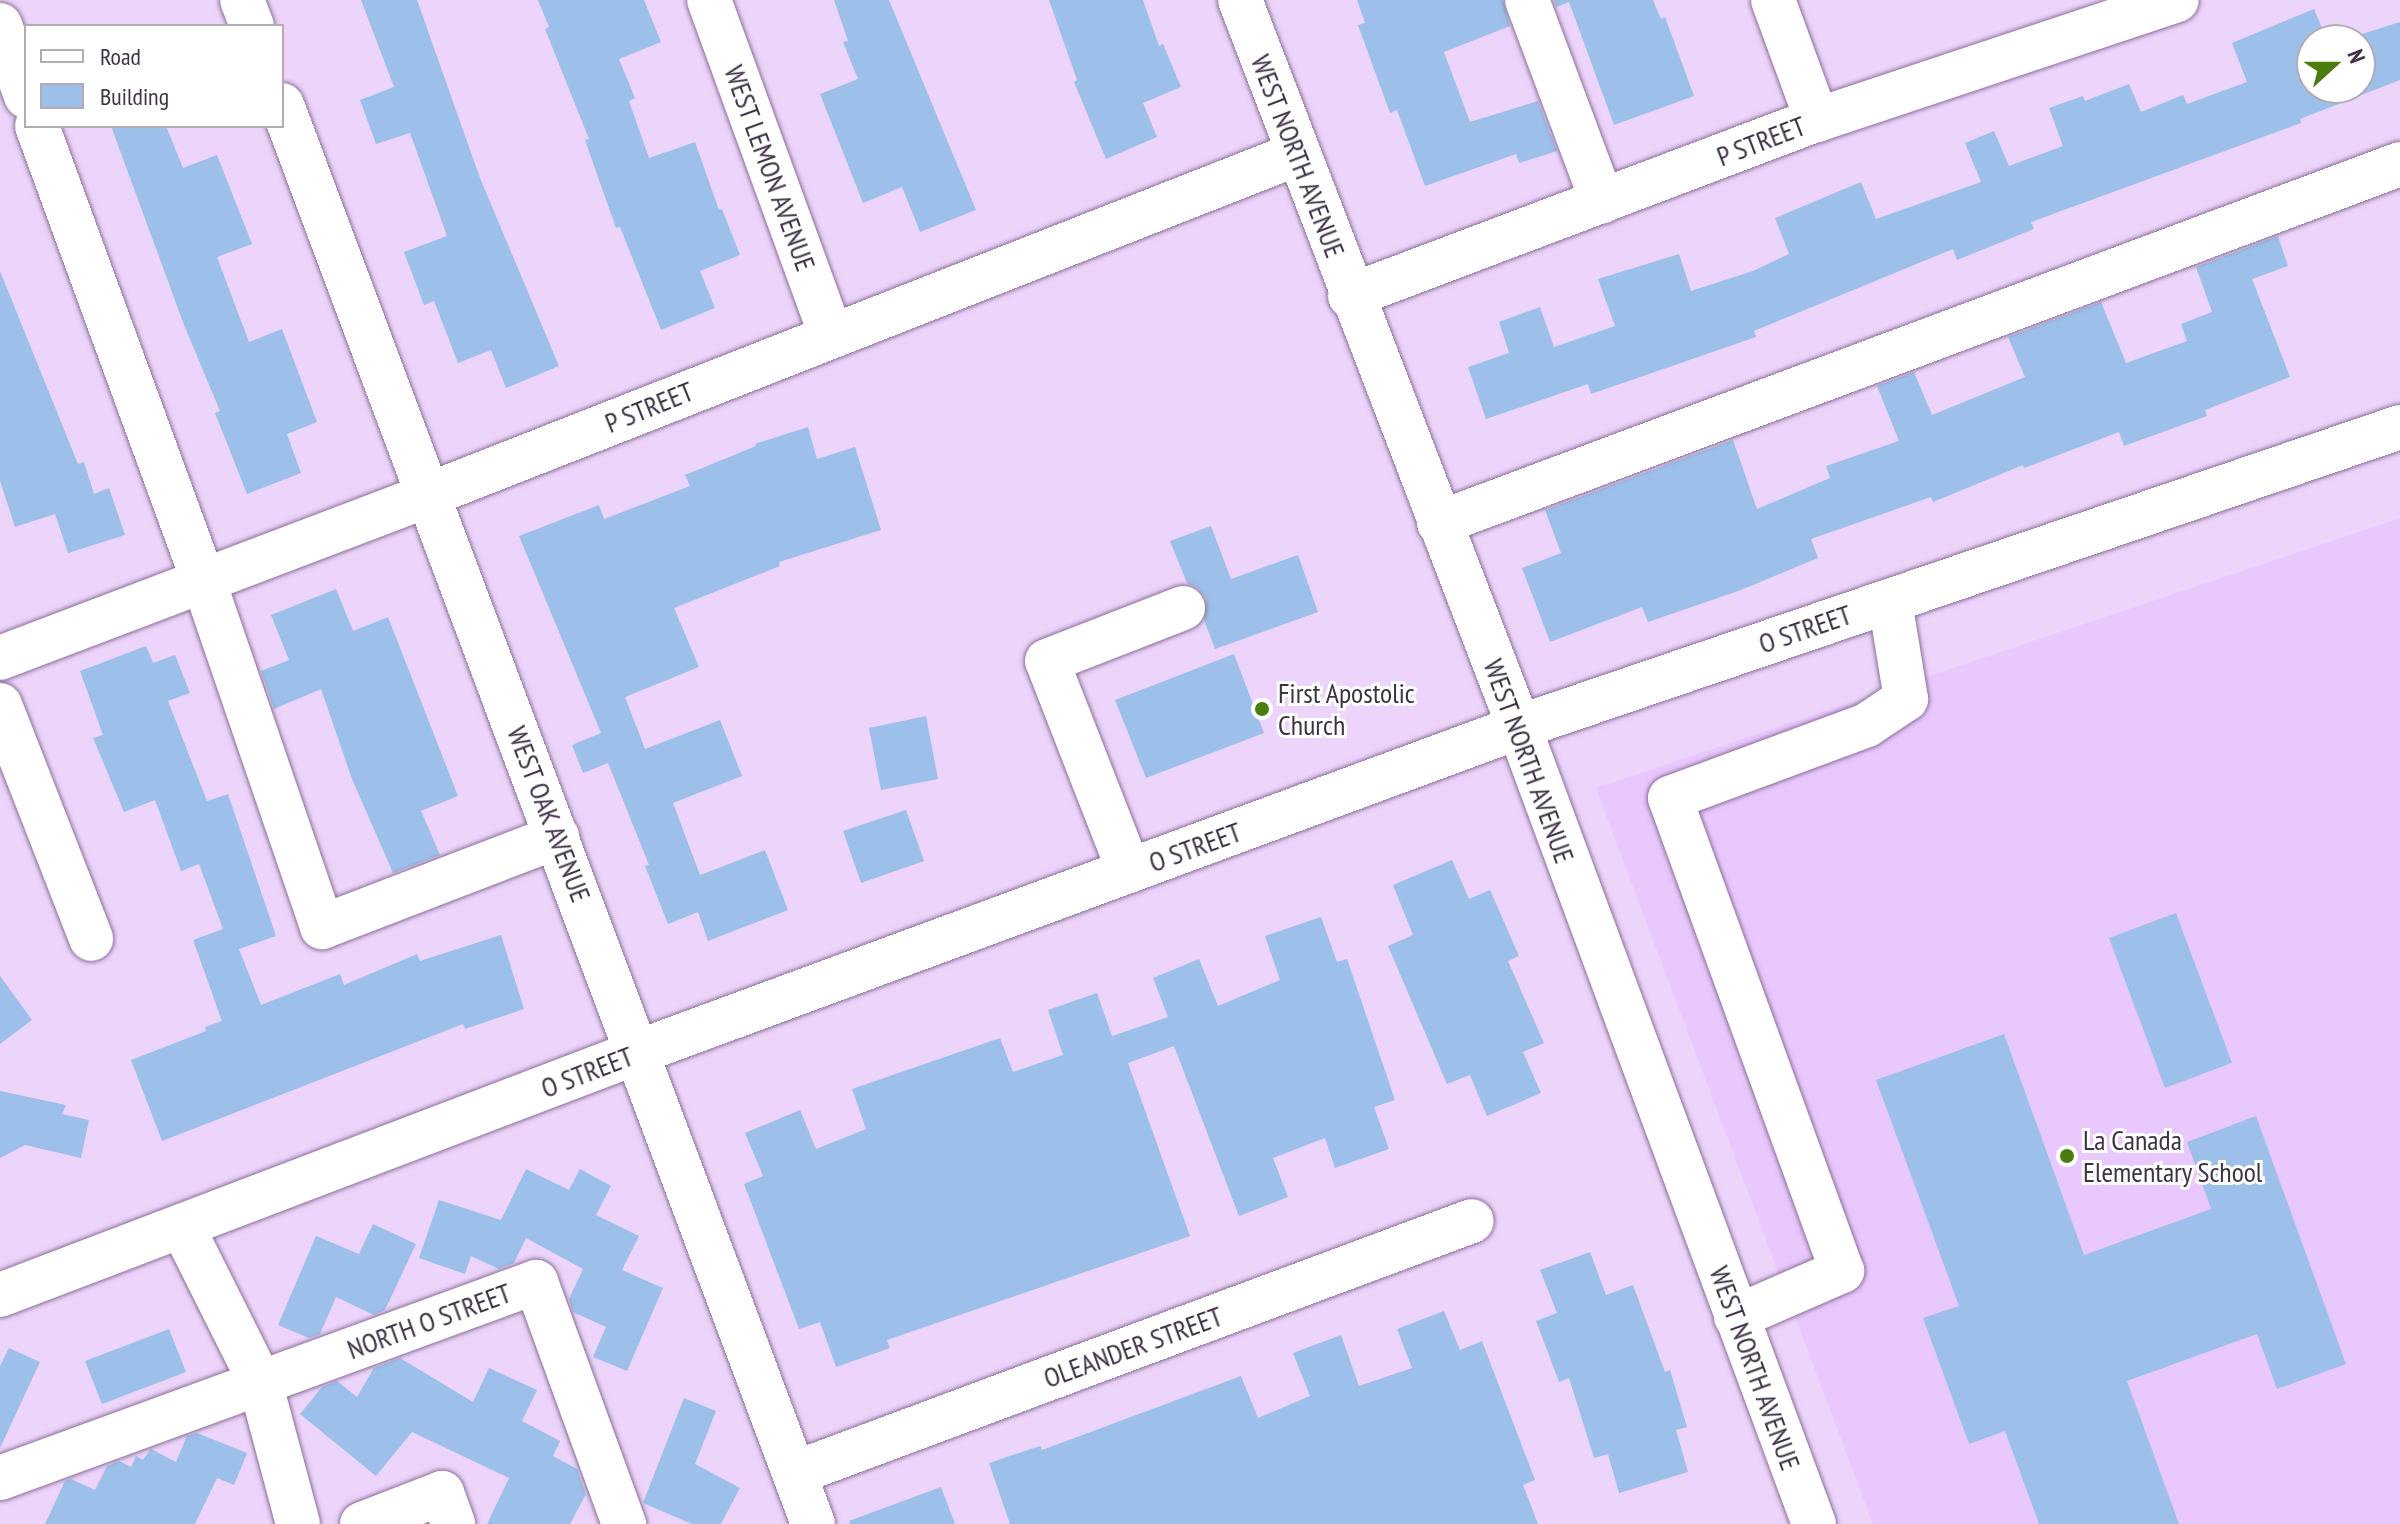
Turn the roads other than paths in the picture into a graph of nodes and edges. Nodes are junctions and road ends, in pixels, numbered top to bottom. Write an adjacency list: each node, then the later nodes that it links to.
1 (242, 0): 7 (street)
2 (709, 0): 17 (street, WEST LEMON AVENUE)
3 (1240, 0): 13 (street, WEST NORTH AVENUE)
4 (1527, 0): 15 (street)
5 (1773, 0): 11 (street)
6 (2177, 0): 11 (street, P STREET)
7 (251, 24)
8 (0, 25): 9 (street)
9 (24, 91)
10 (284, 110): 19 (street, WEST OAK AVENUE)
11 (1817, 120): 15 (street, P STREET)
12 (38, 128): 21 (street)
13 (1297, 154): 16 (street, WEST NORTH AVENUE); 17 (street, P STREET)
14 (2400, 164): 20 (street)
15 (1602, 201): 16 (street, P STREET)
16 (1350, 296): 20 (street, WEST NORTH AVENUE)
17 (831, 335): 19 (street, P STREET)
18 (2400, 427): 22 (street, O STREET)
19 (428, 495): 21 (street, P STREET); 27 (street, WEST OAK AVENUE)
20 (1439, 523): 26 (street, WEST NORTH AVENUE)
21 (203, 579): 24 (street, P STREET); 27 (street)
22 (1890, 601): 26 (street, O STREET); 34 (street)
23 (1183, 608): 28 (street)
24 (0, 658)
25 (0, 705): 29 (street)
26 (1519, 727): 28 (street, O STREET); 34 (street, WEST NORTH AVENUE)
27 (557, 837): 30 (street, WEST OAK AVENUE)
28 (1129, 871): 30 (street, O STREET)
29 (91, 939)
30 (638, 1052): 32 (street, O STREET); 36 (street, WEST OAK AVENUE)
31 (1472, 1221): 36 (street, OLEANDER STREET)
32 (182, 1226): 33 (street, O STREET); 35 (street)
33 (0, 1295)
34 (1736, 1317): 43 (street, WEST NORTH AVENUE)
35 (260, 1382): 37 (street, NORTH O STREET); 38 (street); 41 (street, NORTH O STREET)
36 (795, 1473): 42 (street, WEST OAK AVENUE)
37 (0, 1478)
38 (298, 1524)
39 (362, 1524): 40 (street)
40 (453, 1524)
41 (624, 1524)
42 (813, 1524)
43 (1814, 1524)

